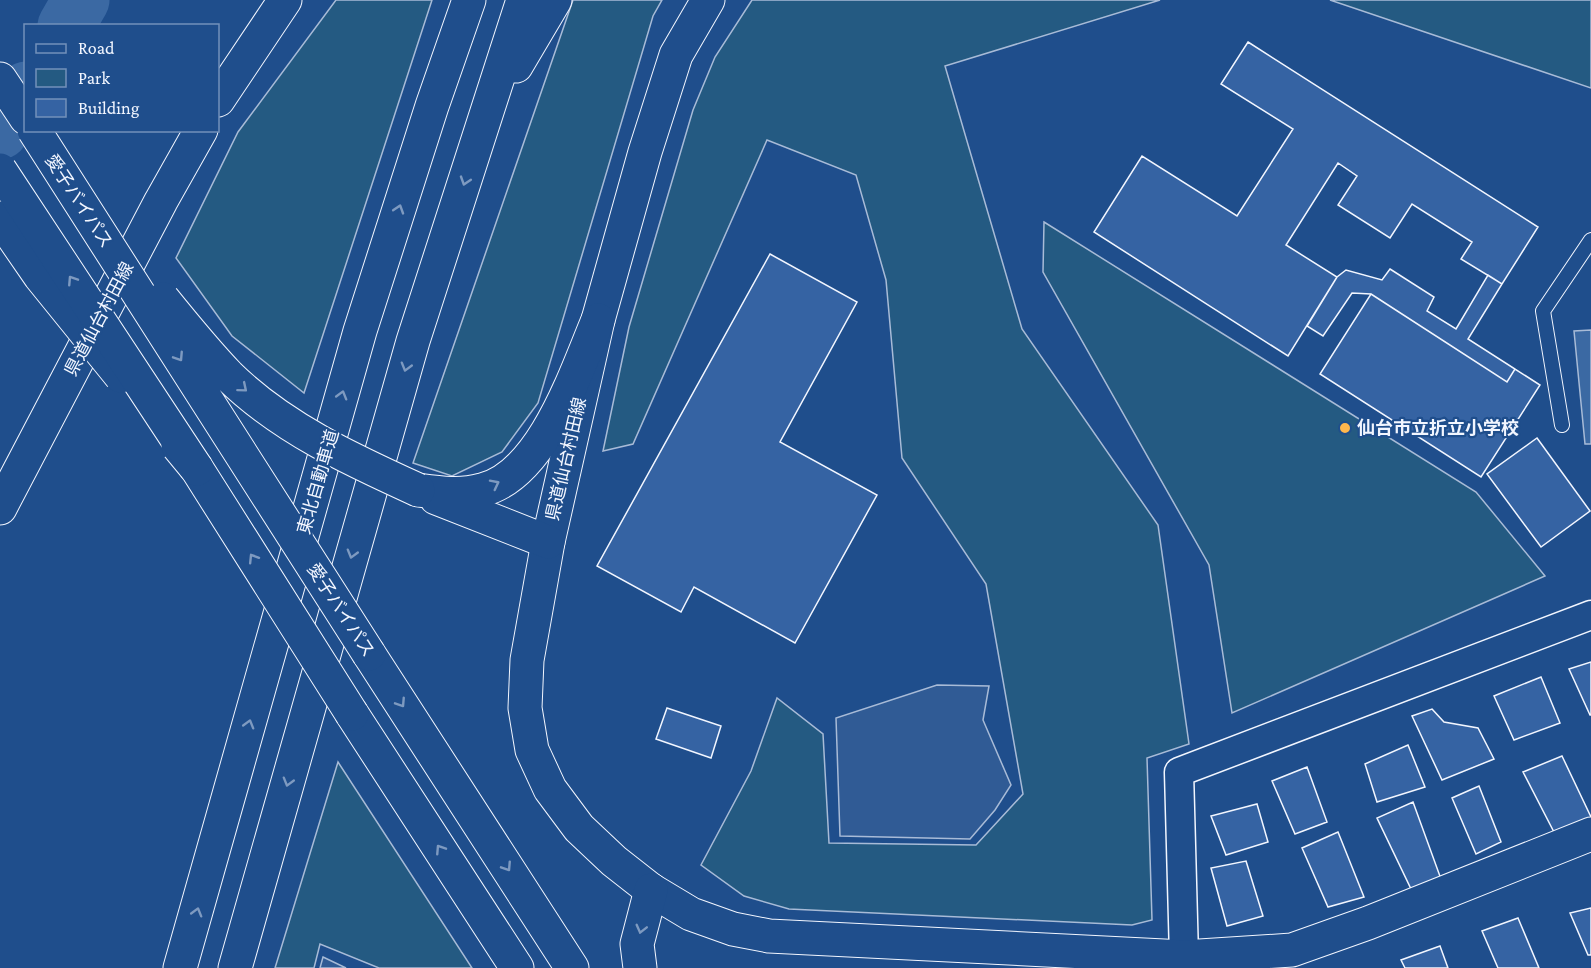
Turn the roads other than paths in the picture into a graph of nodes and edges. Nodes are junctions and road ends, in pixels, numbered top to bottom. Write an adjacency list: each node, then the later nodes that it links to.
1 (285, 0): 7 (main road)
2 (469, 0): 26 (main road, 東北自動車道, one-way to 2)
3 (524, 0): 9 (main road)
4 (555, 0): 9 (main road)
5 (708, 0): 16 (main road, 県道仙台村田線)
6 (0, 79): 8 (main road)
7 (219, 99)
8 (24, 115)
9 (483, 125): 27 (main road, one-way to 27)
10 (35, 132): 29 (main road, 愛子バイパス, one-way to 29, bridge)
11 (36, 132): 19 (main road, one-way to 19, bridge)
12 (200, 132): 20 (main road, 県道仙台村田線)
13 (0, 170): 18 (main road, one-way to 13, bridge)
14 (0, 218): 18 (main road, bridge)
15 (1591, 240): 17 (lane)
16 (598, 320): 19 (main road, one-way to 16); 21 (main road, 県道仙台村田線)
17 (1562, 425)
18 (197, 469): 28 (main road, one-way to 18, bridge)
19 (418, 490): 21 (main road)
20 (0, 508)
21 (548, 542): 24 (main road, 県道仙台村田線)
22 (1591, 615): 25 (street)
23 (1591, 834): 25 (main road, 県道仙台村田線)
24 (651, 890): 25 (main road, 県道仙台村田線); 30 (main road, one-way to 30)
25 (1188, 962)
26 (180, 968)
27 (235, 968)
28 (518, 968)
29 (572, 968)
30 (640, 968)

